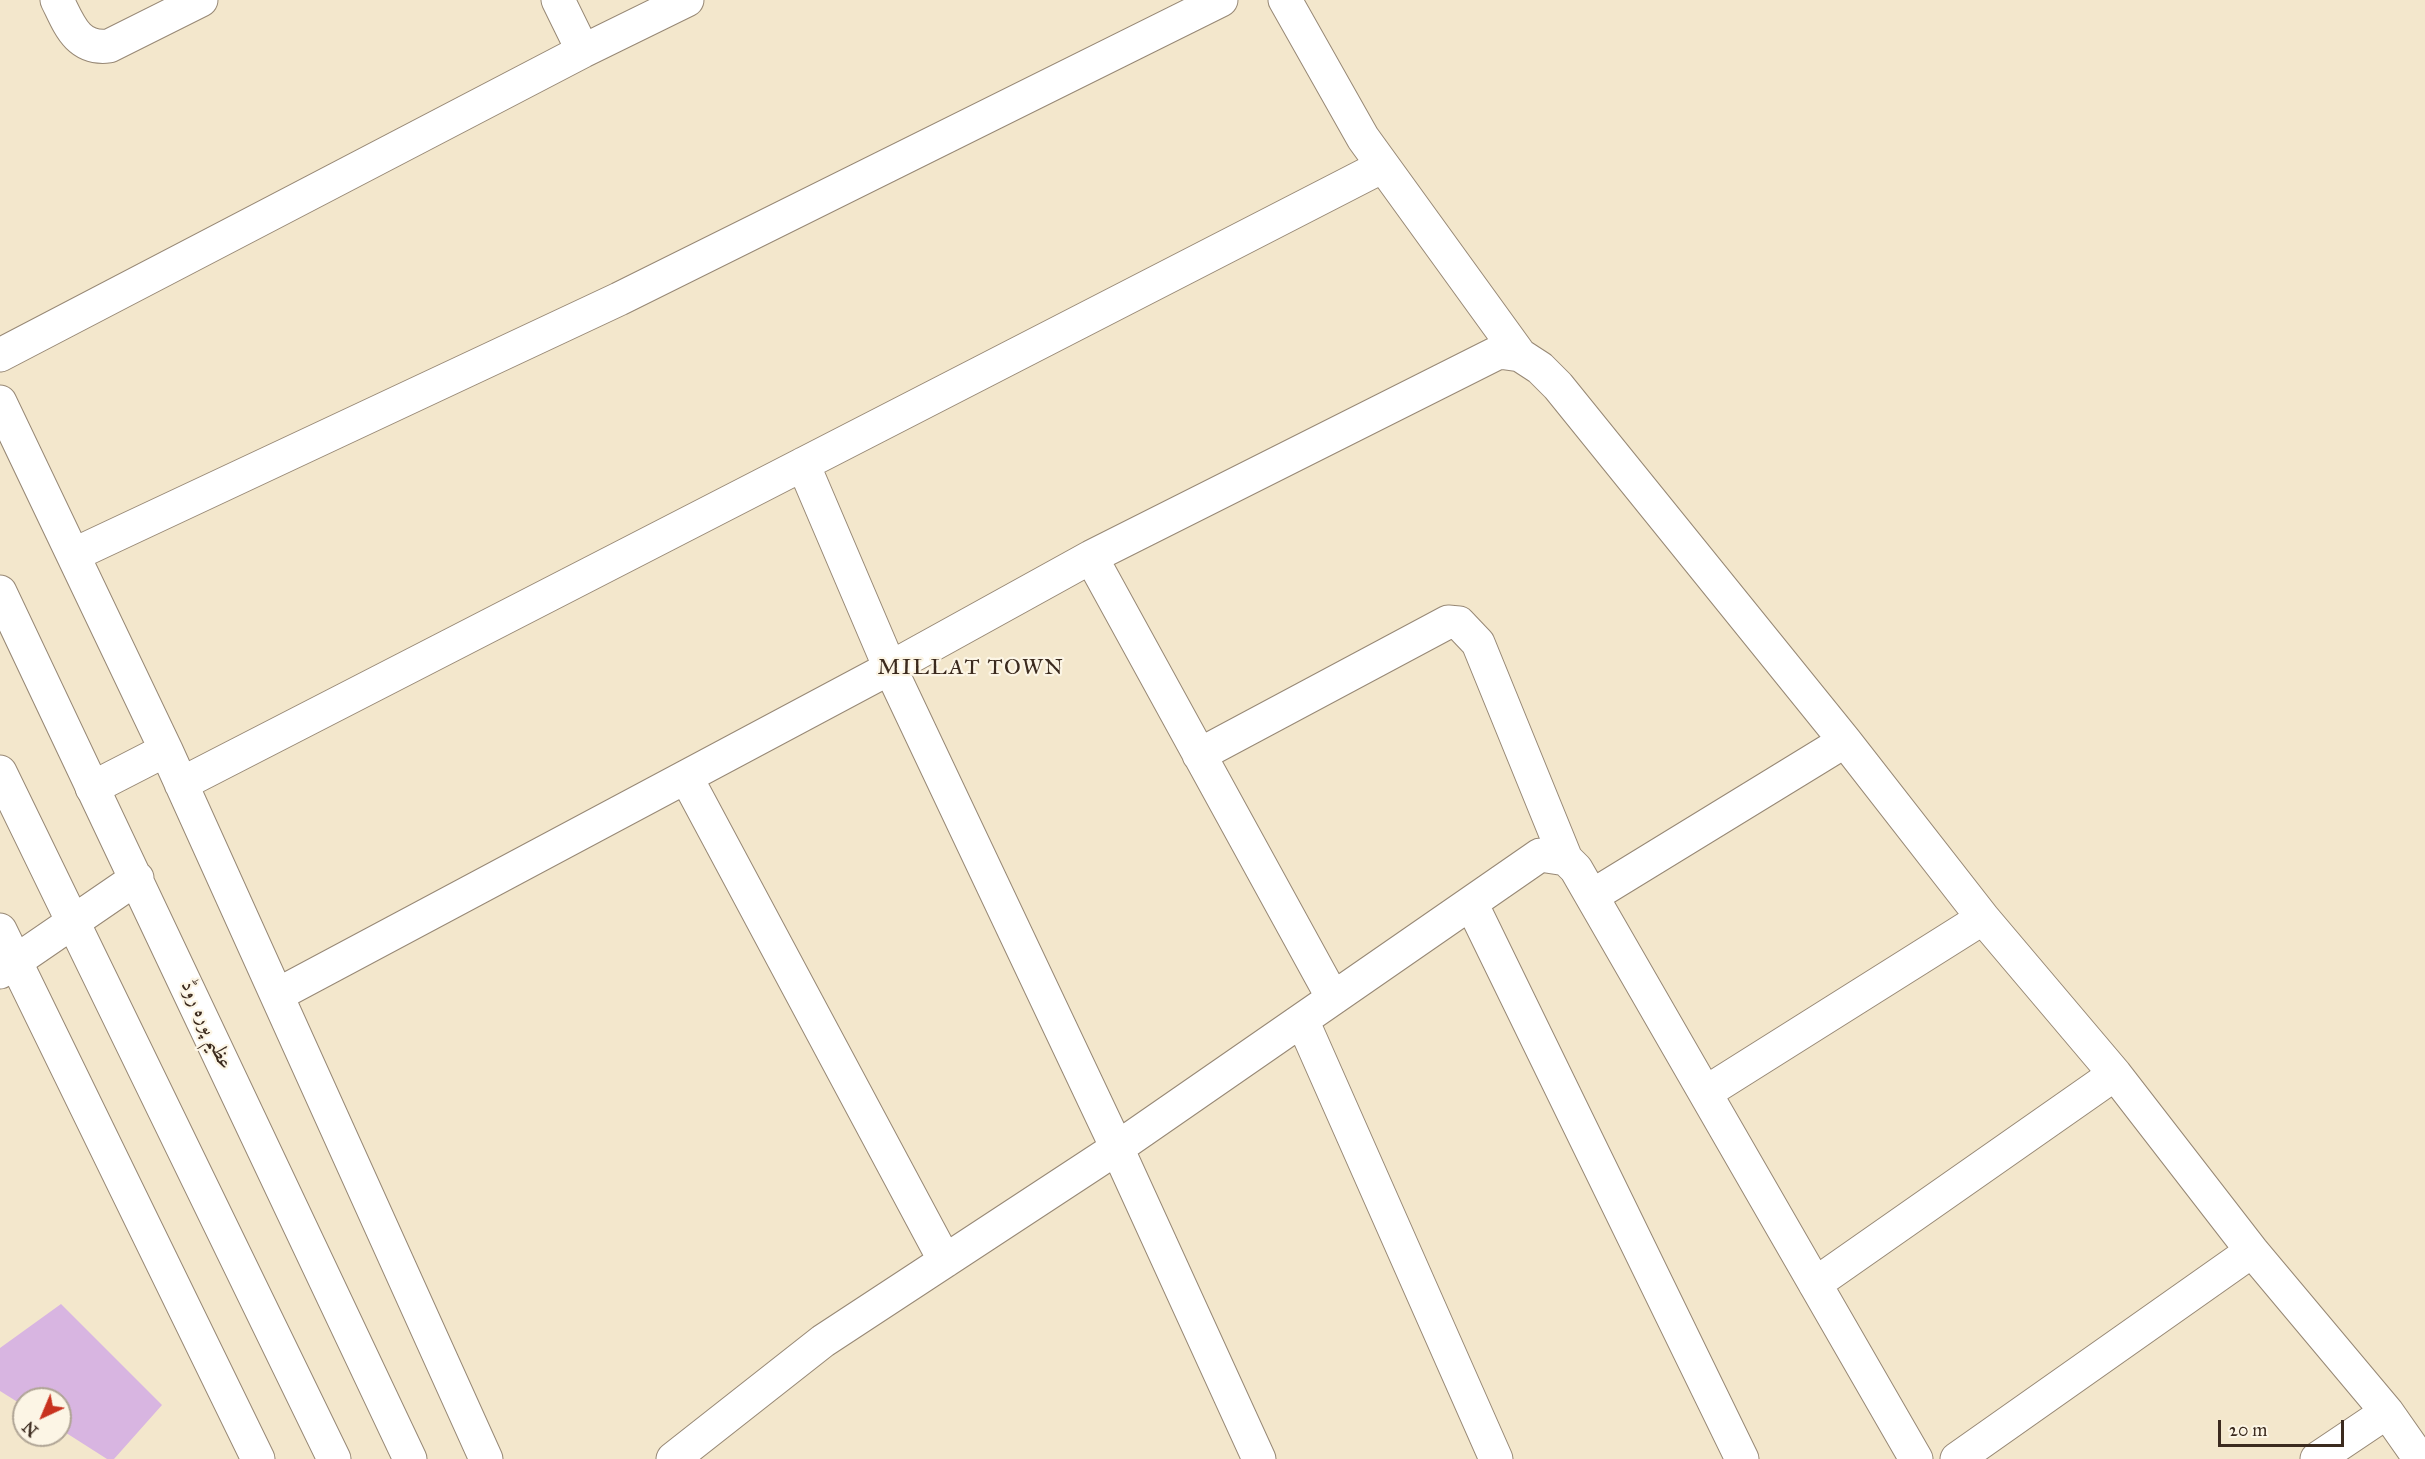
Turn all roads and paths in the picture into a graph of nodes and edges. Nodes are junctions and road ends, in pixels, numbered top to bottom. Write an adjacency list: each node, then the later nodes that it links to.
1 (57, 0): 2 (street)
2 (201, 0)
3 (558, 0): 7 (street)
4 (687, 0): 7 (street)
5 (1221, 0): 13 (street)
6 (1285, 0): 8 (street)
7 (584, 51): 10 (street)
8 (1383, 166): 9 (street); 12 (street)
9 (1520, 355): 14 (street); 17 (street)
10 (0, 356)
11 (0, 402): 13 (street)
12 (803, 464): 16 (street); 22 (street)
13 (73, 555): 18 (street)
14 (1091, 557): 16 (street); 19 (street)
15 (0, 592): 23 (street, عظیم پورہ روڈ)
16 (890, 668): 21 (street); 37 (street)
17 (1845, 741): 26 (street); 28 (street)
18 (166, 750): 22 (street); 23 (street)
19 (1199, 755): 24 (street); 33 (street)
20 (0, 772): 29 (street)
21 (687, 777): 32 (street); 39 (street)
22 (182, 784): 32 (street)
23 (92, 788): 25 (street, عظیم پورہ روڈ)
24 (1566, 859): 26 (street); 27 (street)
25 (137, 878): 29 (street); 44 (street, عظیم پورہ روڈ)
26 (1592, 896): 36 (street)
27 (1471, 903): 33 (street); 49 (street)
28 (1983, 918): 35 (street); 36 (street)
29 (73, 921): 31 (street); 43 (street)
30 (0, 930): 31 (street)
31 (7, 966): 42 (street)
32 (277, 995): 45 (street)
33 (1333, 998): 34 (street)
34 (1302, 1020): 37 (street); 48 (street)
35 (2115, 1074): 38 (street); 40 (street)
36 (1706, 1093): 40 (street)
37 (1117, 1148): 39 (street); 47 (street)
38 (2252, 1251): 41 (street); 51 (street)
39 (945, 1261): 46 (street)
40 (1815, 1284): 50 (street)
41 (2387, 1412): 52 (street); 53 (street)
42 (258, 1459)
43 (334, 1459)
44 (410, 1459)
45 (486, 1459)
46 (673, 1459)
47 (1259, 1459)
48 (1496, 1459)
49 (1742, 1459)
50 (1916, 1459)
51 (1957, 1459)
52 (2317, 1459)
53 (2420, 1459)

